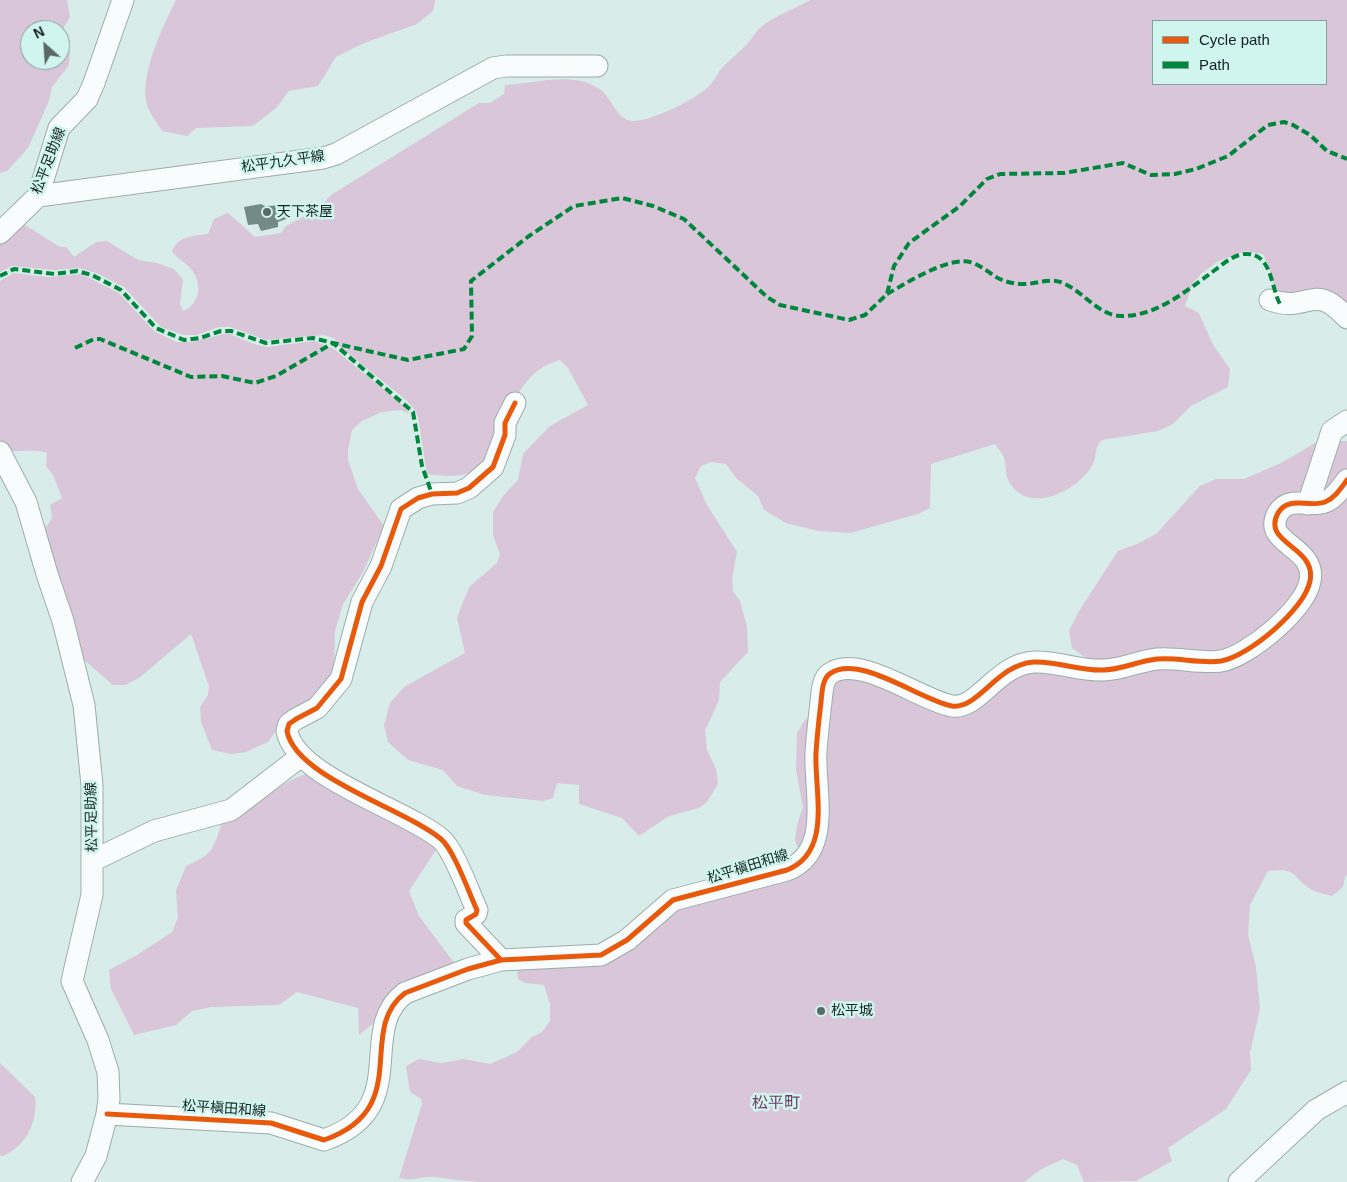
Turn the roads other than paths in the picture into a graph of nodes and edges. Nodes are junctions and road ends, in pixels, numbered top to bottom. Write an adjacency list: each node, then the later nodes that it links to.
1 (123, 0): 3 (street, 松平足助線)
2 (597, 66): 3 (street, 松平九久平線)
3 (38, 196): 4 (street, 松平足助線)
4 (0, 233)
5 (1270, 300): 6 (street)
6 (1347, 318)
7 (515, 403): 12 (street)
8 (1347, 421): 11 (street)
9 (0, 452): 13 (street, 松平足助線)
10 (1347, 480): 11 (street, 松平槇田和線)
11 (1308, 504): 14 (street, 松平槇田和線)
12 (300, 757): 13 (street); 14 (street)
13 (92, 861): 16 (street, 松平足助線)
14 (501, 960): 16 (street, 松平槇田和線)
15 (1347, 1092): 18 (street)
16 (107, 1114): 17 (street, 松平足助線)
17 (82, 1182)
18 (1239, 1182)

